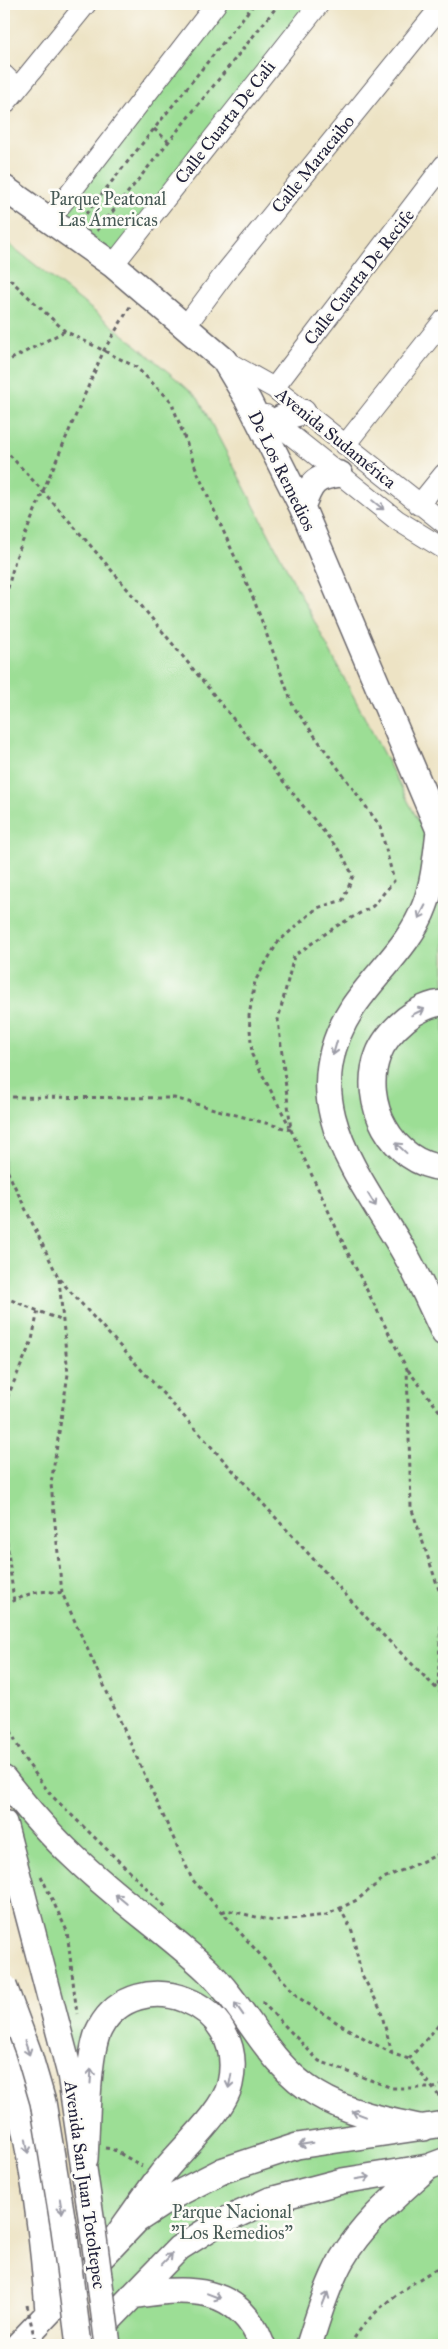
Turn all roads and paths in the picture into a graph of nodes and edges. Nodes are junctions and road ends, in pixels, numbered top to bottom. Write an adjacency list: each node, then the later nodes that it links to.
1 (216, 4): 13 (street)
2 (254, 4): 9 (path)
3 (279, 4): 10 (path)
4 (319, 4): 14 (street, Calle Cuarta De Cali)
5 (444, 4): 18 (street, Calle Maracaibo)
6 (76, 7): 7 (street)
7 (10, 81): 8 (street)
8 (4, 105)
9 (154, 129): 10 (path); 10 (path)
10 (170, 142)
11 (444, 165): 23 (street, Calle Cuarta De Recife)
12 (4, 188): 13 (main road, De Los Remedios)
13 (50, 219): 14 (main road, De Los Remedios)
14 (113, 265): 16 (main road, De Los Remedios)
15 (4, 274): 19 (path)
16 (141, 288): 18 (main road, De Los Remedios); 20 (path)
17 (444, 320): 26 (street)
18 (185, 327): 21 (main road, De Los Remedios)
19 (65, 331): 20 (path); 22 (path)
20 (104, 350): 30 (path); 39 (path)
21 (224, 360): 23 (street, Avenida Sudamérica); 25 (main road, De Los Remedios)
22 (4, 363)
23 (274, 388): 24 (street, Avenida Sudamérica)
24 (303, 412): 25 (main road); 26 (street, Avenida Sudamérica)
25 (271, 431): 28 (street, Avenida Sudamérica); 32 (main road, De Los Remedios)
26 (345, 445): 31 (street, Avenida Sudamérica)
27 (4, 448): 30 (path)
28 (340, 474): 32 (main road); 34 (street, Avenida Sudamérica, one-way to 34)
29 (444, 474): 31 (street)
30 (43, 490): 35 (path); 39 (path)
31 (419, 506): 33 (street, Avenida Sudamérica)
32 (302, 507): 36 (main road, De Los Remedios)
33 (444, 523)
34 (444, 550)
35 (4, 604)
36 (442, 836): 46 (main road, one-way to 46)
37 (444, 1003): 41 (main road, one-way to 37)
38 (4, 1097): 39 (path)
39 (291, 1130): 47 (path)
40 (4, 1164): 42 (path)
41 (444, 1168)
42 (59, 1279): 45 (path); 54 (path)
43 (4, 1297): 44 (path)
44 (38, 1310): 45 (path); 48 (path)
45 (64, 1321): 51 (path)
46 (444, 1333)
47 (407, 1370): 49 (path); 54 (path)
48 (4, 1405)
49 (444, 1417)
50 (4, 1517): 52 (path)
51 (62, 1593): 52 (path); 63 (path)
52 (14, 1602): 53 (path)
53 (4, 1604)
54 (438, 1688): 55 (path)
55 (444, 1696)
56 (4, 1716): 62 (path)
57 (4, 1780): 74 (main road, one-way to 57)
58 (4, 1823): 75 (main road, Avenida San Juan Totoltepec)
59 (444, 1852): 61 (path)
60 (4, 1883): 73 (main road)
61 (340, 1908): 63 (path); 68 (path)
62 (168, 1909)
63 (222, 1912): 68 (path)
64 (4, 1986): 86 (main road, Avenida San Juan Totoltepec, one-way to 86, bridge)
65 (258, 1998): 71 (path)
66 (444, 2019): 69 (path)
67 (4, 2048): 73 (main road)
68 (393, 2054): 69 (path)
69 (408, 2059): 71 (path)
70 (444, 2085): 71 (path)
71 (434, 2088): 72 (path)
72 (439, 2096)
73 (20, 2101): 83 (main road, one-way to 83)
74 (434, 2126): 78 (main road, one-way to 78)
75 (85, 2152): 77 (path); 77 (main road, one-way to 77); 88 (main road, Avenida San Juan Totoltepec, bridge)
76 (436, 2164): 82 (main road, one-way to 76); 90 (main road, one-way to 76)
77 (160, 2176): 78 (main road)
78 (107, 2250): 83 (main road)
79 (444, 2264): 80 (path)
80 (436, 2270): 81 (path); 91 (path)
81 (444, 2280)
82 (132, 2296): 87 (main road); 89 (main road, one-way to 89)
83 (38, 2309): 84 (main road); 85 (path, bridge)
84 (18, 2345)
85 (36, 2345)
86 (79, 2345)
87 (85, 2345)
88 (108, 2345)
89 (262, 2345)
90 (309, 2345)
91 (350, 2345)

